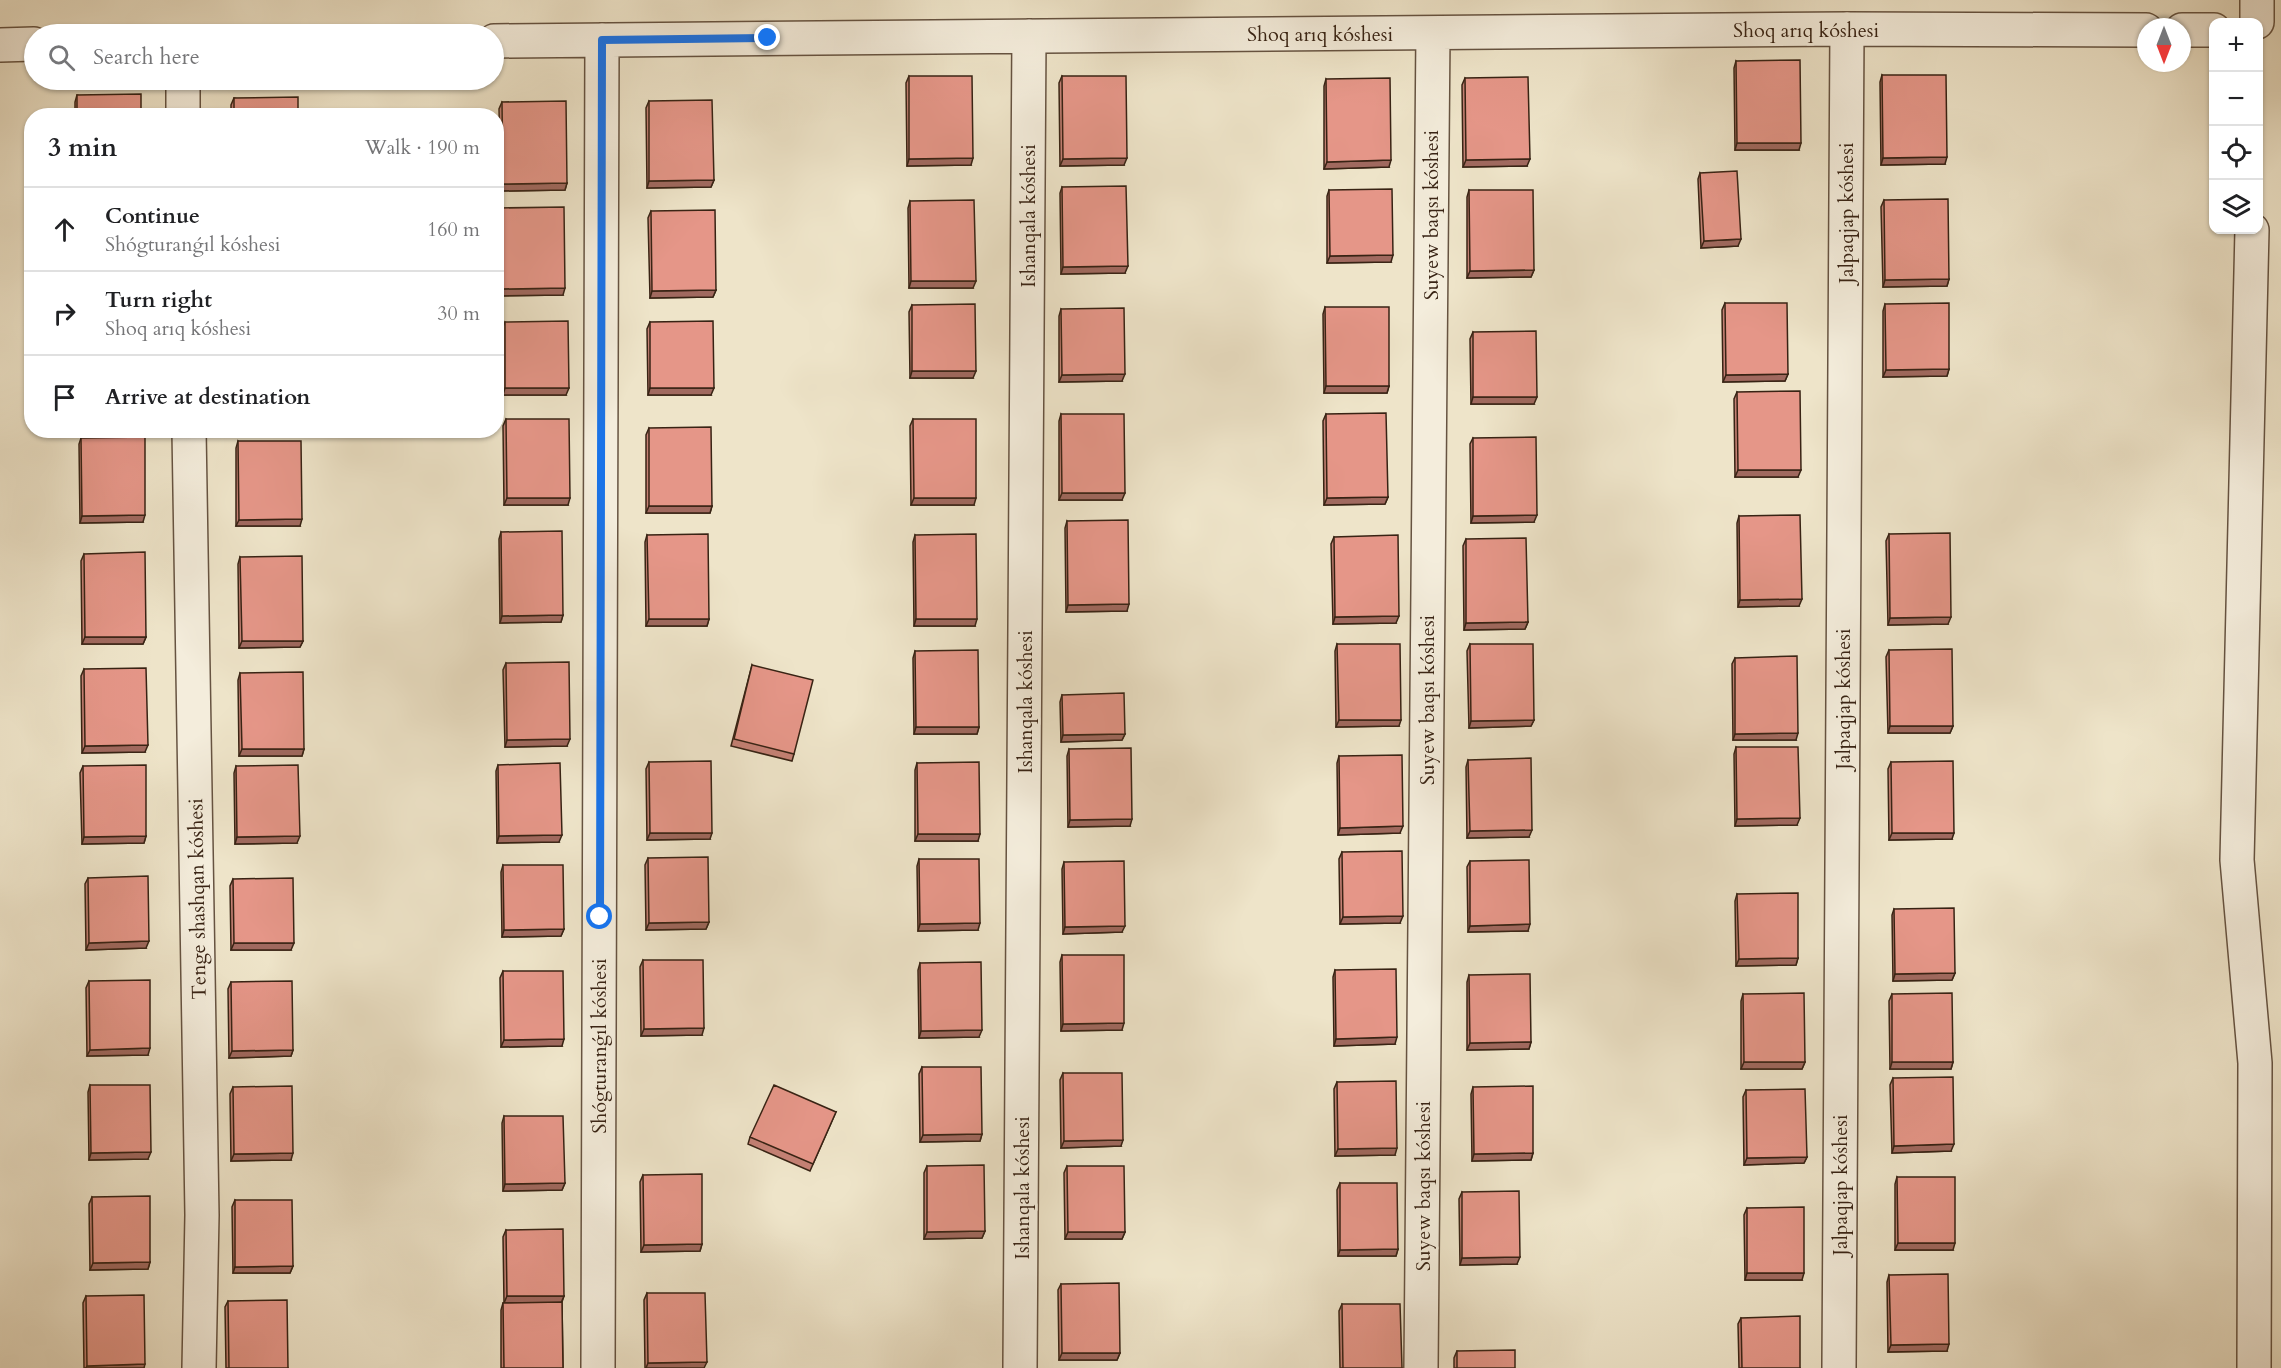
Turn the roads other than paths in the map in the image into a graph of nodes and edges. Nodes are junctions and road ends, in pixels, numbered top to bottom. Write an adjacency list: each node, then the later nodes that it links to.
1 (2257, 0): 2 (street)
2 (2257, 18)
3 (1847, 29): 4 (street, Shoq arıq kóshesi); 7 (street, Shoq arıq kóshesi); 21 (street, Jalpaqjap kóshesi)
4 (2137, 30)
5 (2191, 30): 6 (street)
6 (2209, 30)
7 (1433, 33): 8 (street, Shoq arıq kóshesi); 20 (street, Suyew baqsı kóshesi)
8 (1029, 36): 9 (street, Shoq arıq kóshesi); 19 (street, Ishanqala kóshesi)
9 (602, 40): 10 (street, Shoq arıq kóshesi); 18 (street, Shógturanǵıl kóshesi)
10 (504, 41)
11 (24, 44): 12 (street)
12 (0, 45)
13 (183, 90): 14 (street)
14 (183, 108)
15 (2252, 234): 22 (street)
16 (189, 438): 17 (street, Tenge shashqan kóshesi)
17 (200, 1368)
18 (598, 1368)
19 (1020, 1368)
20 (1421, 1368)
21 (1839, 1368)
22 (2254, 1368)

